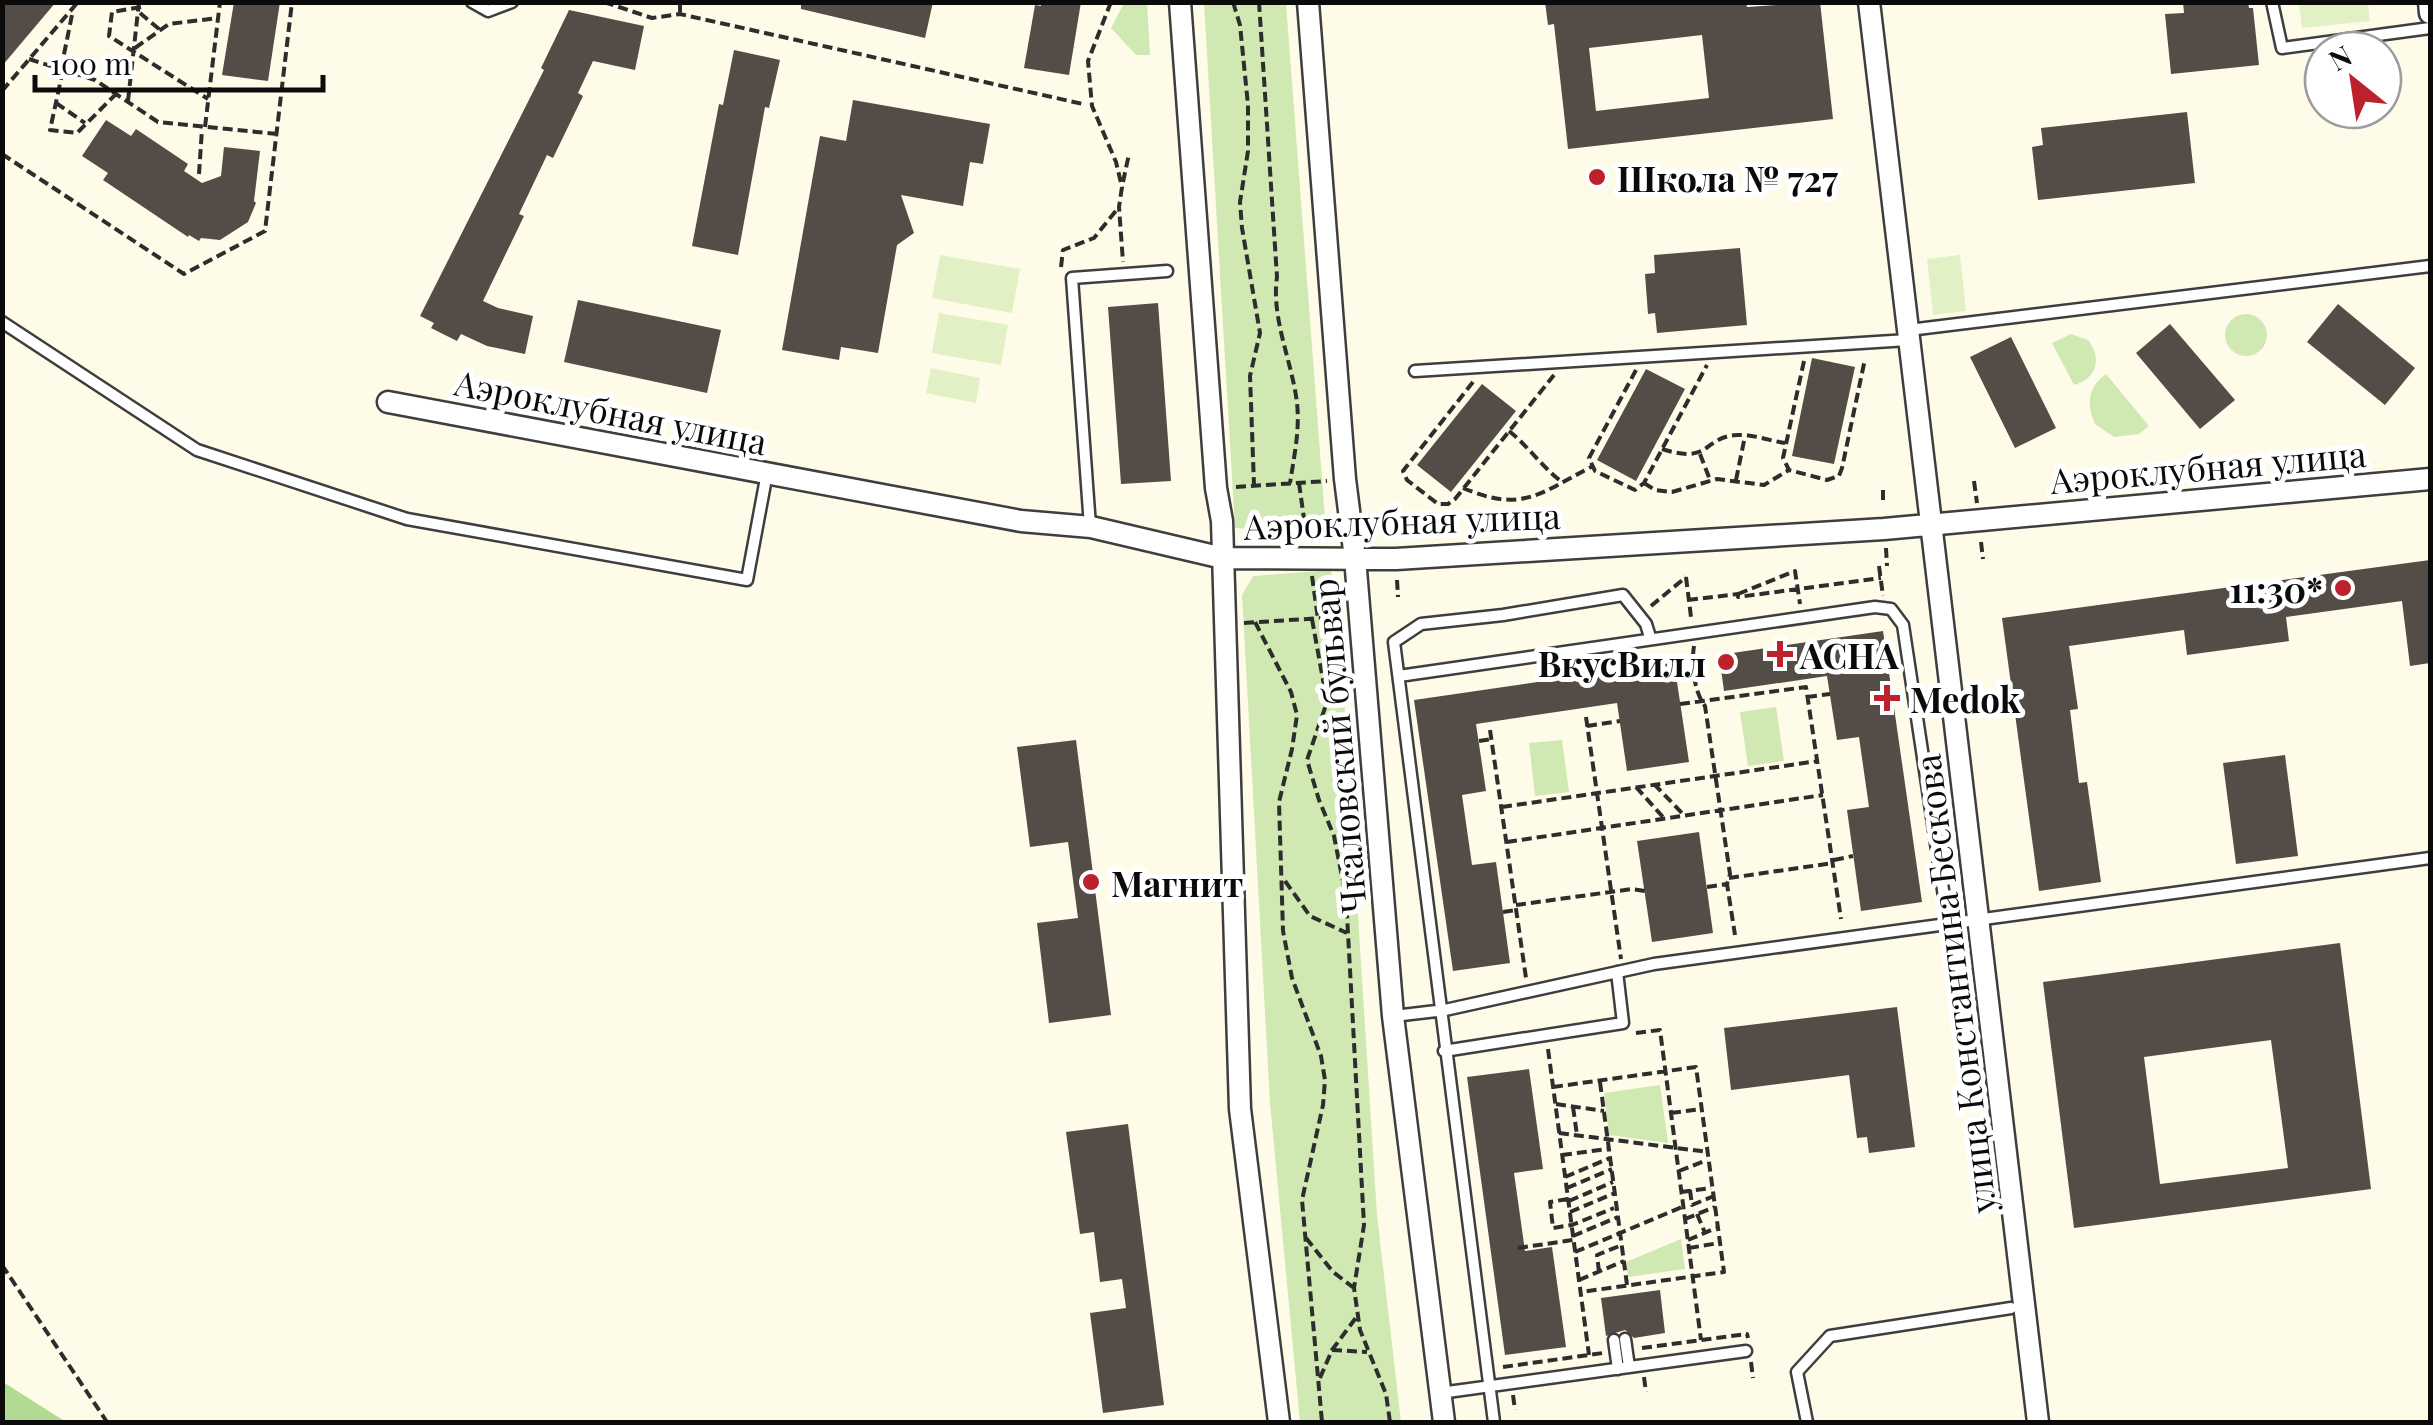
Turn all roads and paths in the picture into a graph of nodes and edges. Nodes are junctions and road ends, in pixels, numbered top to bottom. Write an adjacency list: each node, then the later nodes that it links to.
1 (220, 2): 19 (path)
2 (292, 2): 33 (path)
3 (472, 2): 4 (lane)
4 (512, 2)
5 (604, 2): 18 (path)
6 (680, 2): 18 (path)
7 (1110, 2): 37 (path)
8 (1180, 2): 83 (street)
9 (1233, 2): 70 (path)
10 (1259, 2): 68 (path)
11 (1308, 2): 84 (street, Чкаловский бульвар)
12 (1869, 2): 44 (street, улица Константина Бескова)
13 (2272, 2): 20 (lane)
14 (2429, 2): 17 (street)
15 (76, 4): 23 (path); 24 (path)
16 (140, 8): 21 (path); 22 (path); 22 (path)
17 (2430, 13)
18 (680, 14): 30 (path)
19 (218, 18): 21 (path); 27 (path)
20 (2430, 28)
21 (160, 30): 22 (path)
22 (135, 50): 27 (path); 28 (path)
23 (29, 60): 24 (path); 25 (path)
24 (62, 70): 26 (path); 29 (path)
25 (2, 90)
26 (116, 94): 28 (path); 31 (path)
27 (208, 99): 32 (path)
28 (128, 102): 32 (path)
29 (56, 103): 31 (path); 31 (path)
30 (1083, 104)
31 (86, 124)
32 (204, 126): 33 (path); 36 (path)
33 (276, 134): 34 (path)
34 (2, 154)
35 (1130, 154): 37 (path)
36 (199, 174)
37 (1122, 187): 38 (path)
38 (1119, 207): 41 (path); 42 (path)
39 (2430, 266): 44 (lane)
40 (1167, 271): 41 (lane)
41 (1124, 274): 42 (lane)
42 (1072, 278): 78 (lane)
43 (2, 322): 60 (lane)
44 (1909, 335): 45 (lane); 77 (street, улица Константина Бескова)
45 (1868, 343): 46 (lane); 59 (path)
46 (1807, 346): 47 (lane); 55 (path)
47 (1714, 352): 48 (lane); 56 (path)
48 (1643, 357): 49 (lane); 58 (path)
49 (1566, 362): 50 (lane); 53 (path)
50 (1486, 366): 51 (lane); 72 (path)
51 (1415, 371)
52 (388, 402): 60 (street, Аэроклубная улица)
53 (1510, 431): 67 (path); 72 (path)
54 (1746, 436): 55 (path); 57 (path); 62 (path)
55 (1786, 444): 59 (path)
56 (1662, 449): 57 (path); 69 (path)
57 (1700, 454): 61 (path)
58 (1591, 467): 67 (path); 69 (path)
59 (1789, 470): 62 (path)
60 (768, 473): 78 (street, Аэроклубная улица)
61 (1710, 480): 62 (path); 69 (path)
62 (1736, 480)
63 (2430, 480): 77 (street, Аэроклубная улица)
64 (1327, 481): 66 (path)
65 (1974, 481): 74 (path)
66 (1300, 482): 68 (path); 79 (path)
67 (1562, 482): 72 (path)
68 (1290, 483): 70 (path)
69 (1644, 483)
70 (1254, 486): 71 (path)
71 (1232, 487)
72 (1463, 488)
73 (1883, 490): 75 (path)
74 (1976, 503)
75 (1883, 504)
76 (1393, 522): 80 (path)
77 (1932, 523): 84 (street, Аэроклубная улица); 137 (street, улица Константина Бескова)
78 (1090, 527): 83 (street, Аэроклубная улица)
79 (1306, 532)
80 (1394, 536)
81 (1981, 542): 85 (path)
82 (1886, 548): 87 (path)
83 (1223, 558): 84 (street, Аэроклубная улица); 223 (street)
84 (1355, 558): 145 (street, Чкаловский бульвар)
85 (1983, 559)
86 (1879, 566): 89 (path)
87 (1887, 566)
88 (1312, 571): 98 (path)
89 (1881, 578): 92 (path); 95 (path)
90 (1397, 580): 93 (path)
91 (1798, 587): 92 (path)
92 (1738, 594): 94 (path)
93 (1398, 597)
94 (1688, 600): 96 (path); 101 (path)
95 (1884, 608): 101 (lane); 138 (lane)
96 (1640, 615): 102 (lane); 103 (lane)
97 (1338, 617): 98 (path)
98 (1315, 619): 99 (path); 139 (path)
99 (1255, 622): 100 (path); 129 (path)
100 (1244, 623)
101 (1694, 632): 102 (lane); 106 (path)
102 (1650, 638): 103 (lane)
103 (1399, 676): 144 (lane)
104 (1830, 694): 105 (path)
105 (1807, 698): 106 (path); 114 (path)
106 (1700, 700): 107 (path); 115 (path)
107 (1680, 704)
108 (1586, 717): 110 (path)
109 (1620, 721): 110 (path)
110 (1587, 726): 118 (path)
111 (1490, 730): 112 (path)
112 (1492, 739): 113 (path); 120 (path)
113 (1478, 741)
114 (1818, 761): 115 (path); 119 (path)
115 (1715, 775): 116 (path); 121 (path)
116 (1654, 784): 117 (path); 122 (path)
117 (1636, 787): 118 (path); 123 (path)
118 (1597, 793): 120 (path); 124 (path)
119 (1823, 795): 121 (path); 128 (path)
120 (1502, 807): 125 (path)
121 (1720, 809): 122 (path); 130 (path)
122 (1684, 814): 123 (path)
123 (1664, 818): 124 (path)
124 (1602, 827): 125 (path); 132 (path)
125 (1507, 842): 134 (path)
126 (1854, 856): 128 (path)
127 (2430, 858): 137 (lane)
128 (1834, 862): 130 (path); 136 (path)
129 (1282, 877): 139 (path); 193 (path)
130 (1728, 881): 131 (path); 140 (path)
131 (1706, 887)
132 (1611, 892): 133 (path); 134 (path); 141 (path)
133 (1644, 892)
134 (1516, 908): 135 (path); 142 (path)
135 (1503, 912)
136 (1841, 919)
137 (1979, 920): 138 (lane); 228 (street, улица Константина Бескова)
138 (1948, 923): 143 (lane)
139 (1347, 933): 207 (path)
140 (1735, 935)
141 (1620, 952)
142 (1524, 966)
143 (1616, 972): 144 (lane); 148 (lane)
144 (1440, 1010): 145 (lane); 148 (lane)
145 (1393, 1016): 220 (street, Чкаловский бульвар)
146 (1631, 1034): 149 (path)
147 (1548, 1045): 151 (path)
148 (1444, 1051): 219 (lane)
149 (1665, 1072): 150 (path); 154 (path); 156 (path)
150 (1600, 1080): 151 (path); 155 (path)
151 (1553, 1087): 152 (path)
152 (1556, 1104): 153 (path); 157 (path)
153 (1573, 1107): 155 (path); 158 (path)
154 (1702, 1108): 156 (path); 163 (path)
155 (1604, 1111): 159 (path)
156 (1671, 1113): 161 (path)
157 (1559, 1132): 158 (path); 162 (path)
158 (1577, 1135): 159 (path)
159 (1608, 1139): 160 (path); 161 (path)
160 (1609, 1148): 162 (path); 164 (path)
161 (1676, 1148): 163 (path); 167 (path)
162 (1562, 1155): 169 (path)
163 (1708, 1155): 167 (path); 172 (path)
164 (1610, 1158): 165 (path); 166 (path)
165 (1596, 1164): 168 (path); 169 (path)
166 (1612, 1169): 168 (path); 170 (path)
167 (1679, 1171): 175 (path)
168 (1600, 1174): 171 (path)
169 (1565, 1177): 171 (path)
170 (1613, 1182): 174 (path); 176 (path)
171 (1567, 1188): 178 (path)
172 (1713, 1188): 173 (path); 177 (path)
173 (1690, 1190): 175 (path); 177 (path)
174 (1593, 1191): 178 (path); 179 (path)
175 (1681, 1192): 180 (path)
176 (1615, 1193): 179 (path); 181 (path)
177 (1714, 1196): 182 (path)
178 (1568, 1200): 183 (path); 188 (path)
179 (1597, 1201): 183 (path)
180 (1683, 1206): 187 (path); 191 (path)
181 (1617, 1207): 185 (path); 186 (path)
182 (1715, 1207): 184 (path); 190 (path)
183 (1570, 1212): 188 (path)
184 (1697, 1214): 187 (path); 192 (path)
185 (1594, 1216): 188 (path); 189 (path)
186 (1618, 1218): 189 (path); 191 (path)
187 (1685, 1220): 195 (path)
188 (1572, 1225): 194 (path)
189 (1598, 1226): 194 (path)
190 (1718, 1228): 192 (path); 196 (path)
191 (1620, 1233): 197 (path); 200 (path)
192 (1705, 1233): 195 (path)
193 (1306, 1238): 207 (path); 218 (path)
194 (1574, 1238): 198 (path); 200 (path)
195 (1688, 1240): 199 (path)
196 (1720, 1243): 199 (path); 204 (path)
197 (1622, 1244): 201 (path); 203 (path)
198 (1518, 1248)
199 (1689, 1248): 204 (path)
200 (1576, 1252): 205 (path)
201 (1624, 1262): 203 (path); 206 (path)
202 (2, 1265): 222 (path)
203 (1599, 1272): 205 (path)
204 (1693, 1277): 206 (path); 212 (path)
205 (1579, 1280): 208 (path)
206 (1627, 1286): 208 (path)
207 (1354, 1288): 210 (path)
208 (1581, 1292): 216 (path)
209 (2011, 1308): 227 (lane)
210 (1358, 1315): 213 (path); 215 (path)
211 (1620, 1340): 217 (lane)
212 (1701, 1340)
213 (1332, 1350): 215 (path); 218 (path)
214 (1746, 1351): 217 (lane)
215 (1369, 1352): 221 (path)
216 (1589, 1355)
217 (1623, 1368): 219 (lane)
218 (1318, 1382): 224 (path)
219 (1489, 1386): 220 (lane); 226 (lane)
220 (1440, 1393): 225 (street, Чкаловский бульвар)
221 (1388, 1420)
222 (107, 1422)
223 (1279, 1422)
224 (1322, 1422)
225 (1444, 1422)
226 (1494, 1422)
227 (1806, 1422)
228 (2038, 1422)

